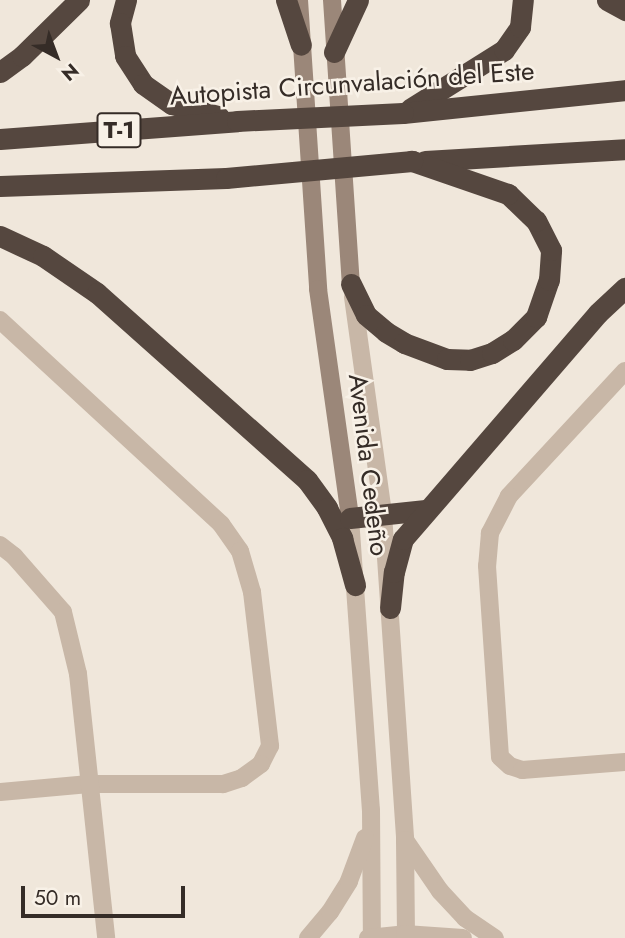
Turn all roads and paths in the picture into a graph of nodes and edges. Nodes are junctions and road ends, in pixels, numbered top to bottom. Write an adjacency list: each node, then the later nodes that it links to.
1 (79, 0): 12 (highway)
2 (126, 0): 15 (highway)
3 (286, 0): 10 (highway)
4 (299, 0): 10 (main road, Avenida Cedeño)
5 (332, 0): 11 (main road)
6 (358, 0): 11 (highway)
7 (523, 0): 14 (highway)
8 (607, 0): 9 (highway)
9 (625, 10)
10 (301, 45): 27 (main road, Avenida Cedeño)
11 (334, 52): 21 (main road)
12 (0, 72)
13 (625, 90): 14 (highway, Autopista Circunvalación del Este / T-1)
14 (403, 113): 15 (highway, Autopista Circunvalación del Este / T-1, bridge)
15 (237, 121): 16 (highway, Autopista Circunvalación del Este / T-1)
16 (0, 139)
17 (625, 149): 18 (highway, T-1)
18 (412, 161): 19 (highway, T-1, bridge); 21 (highway)
19 (0, 186)
20 (0, 236): 29 (highway)
21 (351, 284): 26 (street, Avenida Cedeño)
22 (625, 288): 25 (highway)
23 (0, 320): 32 (street)
24 (625, 371): 31 (street)
25 (426, 510): 26 (highway); 30 (highway)
26 (383, 514): 27 (highway); 30 (street, Avenida Cedeño)
27 (351, 518): 29 (street, Avenida Cedeño)
28 (0, 545): 32 (street)
29 (355, 585): 34 (street, Avenida Cedeño)
30 (390, 608): 35 (street, Avenida Cedeño)
31 (625, 762)
32 (89, 784): 33 (street); 37 (street)
33 (0, 792)
34 (371, 810): 38 (street); 39 (street, Avenida Cedeño)
35 (405, 840): 36 (street, Avenida Cedeño); 41 (street)
36 (406, 936): 39 (street); 40 (street)
37 (106, 938)
38 (308, 938)
39 (371, 938)
40 (463, 938)
41 (495, 938)

